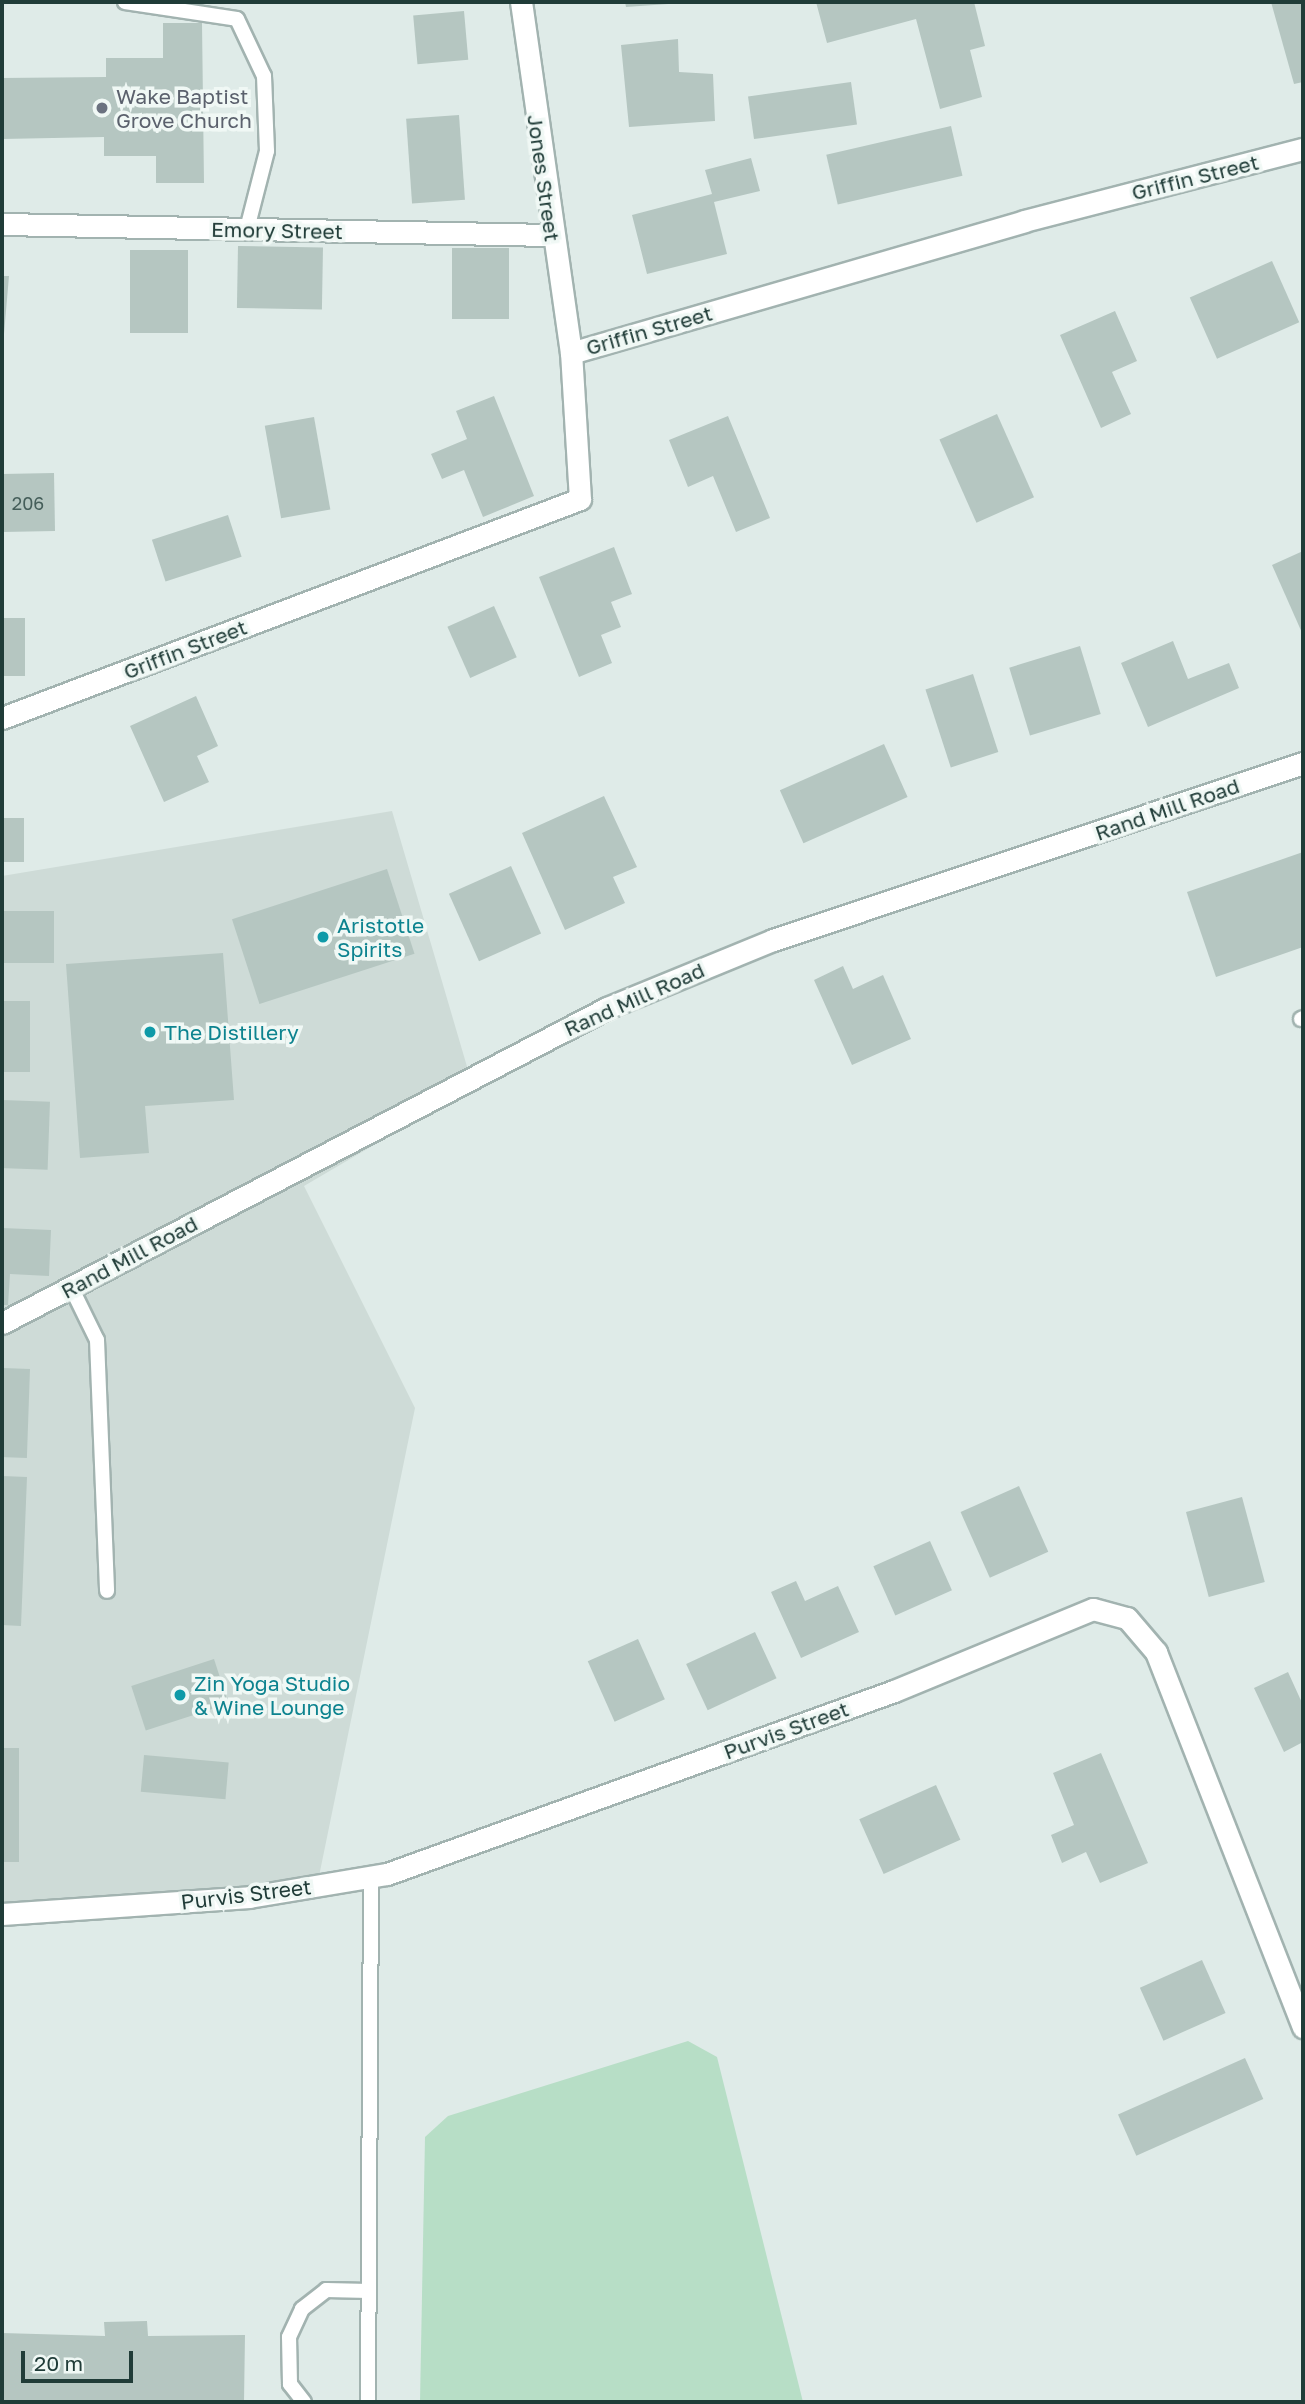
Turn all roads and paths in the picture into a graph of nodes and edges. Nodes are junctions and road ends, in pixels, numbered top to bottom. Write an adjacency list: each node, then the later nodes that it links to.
1 (125, 2): 5 (lane)
2 (521, 2): 6 (street, Jones Street)
3 (1303, 149): 7 (street, Griffin Street)
4 (2, 224): 5 (street, Emory Street)
5 (247, 229): 6 (street, Emory Street)
6 (552, 235): 7 (street, Jones Street)
7 (571, 353): 8 (street, Griffin Street)
8 (2, 718)
9 (1303, 763): 10 (street, Rand Mill Road)
10 (71, 1287): 11 (street, Rand Mill Road); 12 (lane)
11 (2, 1323)
12 (107, 1591)
13 (371, 1877): 14 (street, Purvis Street); 15 (street, Purvis Street); 16 (lane)
14 (2, 1913)
15 (1303, 2027)
16 (369, 2291): 17 (lane); 18 (lane)
17 (304, 2402)
18 (368, 2402)

